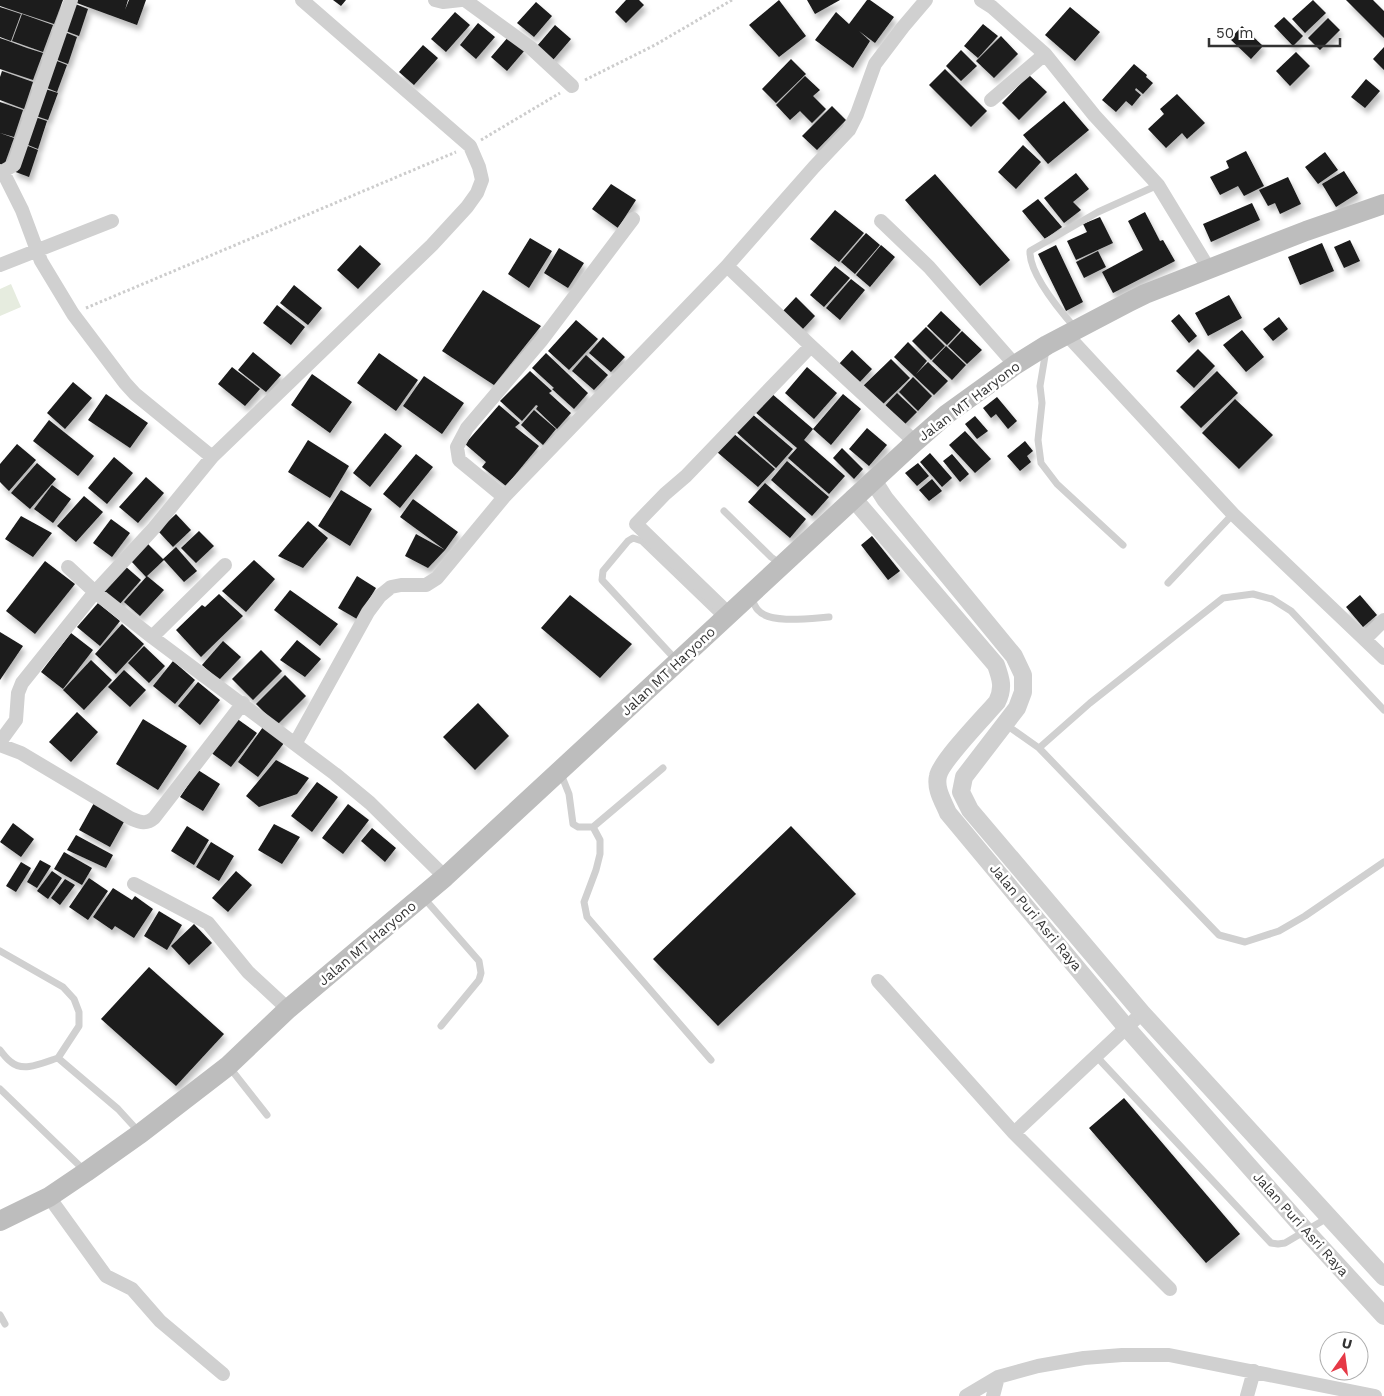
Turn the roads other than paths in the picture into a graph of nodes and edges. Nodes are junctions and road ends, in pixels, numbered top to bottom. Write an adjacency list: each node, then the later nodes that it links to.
1 (71, 0): 11 (street)
2 (302, 0): 26 (street)
3 (435, 0): 4 (street)
4 (461, 0)
5 (465, 0): 9 (street)
6 (926, 0): 19 (street)
7 (981, 0): 8 (street)
8 (1045, 54): 10 (street); 12 (street)
9 (572, 86)
10 (990, 100)
11 (2, 172): 17 (street)
12 (1158, 185): 20 (street); 21 (lane)
13 (1384, 204): 20 (main road, Jalan MT Haryono)
14 (633, 219): 28 (street)
15 (112, 221): 17 (street)
16 (881, 221): 24 (street)
17 (37, 250): 18 (street); 26 (street)
18 (0, 265)
19 (727, 266): 23 (street); 28 (street)
20 (1209, 269): 21 (main road, Jalan MT Haryono)
21 (1071, 332): 22 (main road, Jalan MT Haryono); 31 (street)
22 (1047, 345): 24 (main road, Jalan MT Haryono); 33 (lane)
23 (811, 346): 25 (street); 41 (street)
24 (1015, 365): 25 (main road, Jalan MT Haryono)
25 (915, 442): 27 (main road, Jalan MT Haryono)
26 (212, 457): 39 (street)
27 (873, 480): 29 (main road, Jalan MT Haryono); 32 (street, Jalan Puri Asri Raya)
28 (504, 497): 52 (street)
29 (853, 498): 34 (street, Jalan Puri Asri Raya); 36 (main road, Jalan MT Haryono)
30 (724, 511): 36 (lane)
31 (1233, 514): 38 (lane); 45 (street)
32 (913, 533): 34 (street); 50 (street, Jalan Puri Asri Raya)
33 (1123, 545)
34 (895, 548): 59 (street, Jalan Puri Asri Raya)
35 (225, 565): 44 (street)
36 (782, 565): 40 (main road, Jalan MT Haryono)
37 (68, 567): 39 (street)
38 (1168, 583)
39 (95, 592): 44 (street); 51 (street)
40 (750, 594): 41 (main road, Jalan MT Haryono); 42 (lane)
41 (726, 617): 47 (main road, Jalan MT Haryono); 47 (lane)
42 (829, 617)
43 (1384, 620): 45 (street)
44 (152, 637): 48 (street)
45 (1365, 639): 46 (street)
46 (1384, 658)
47 (678, 662): 55 (main road, Jalan MT Haryono)
48 (243, 703): 51 (street); 52 (street)
49 (1384, 710): 53 (lane)
50 (1005, 724): 53 (lane); 57 (street, Jalan Puri Asri Raya)
51 (0, 743)
52 (295, 744): 60 (street)
53 (1039, 748): 58 (lane)
54 (663, 768): 56 (lane)
55 (560, 771): 56 (lane); 60 (main road, Jalan MT Haryono)
56 (593, 827): 72 (lane)
57 (1009, 854): 59 (street); 66 (street, Jalan Puri Asri Raya)
58 (1384, 862)
59 (991, 864): 68 (street, Jalan Puri Asri Raya)
60 (444, 878): 62 (main road, Jalan MT Haryono)
61 (134, 884): 65 (street)
62 (423, 897): 65 (main road, Jalan MT Haryono); 67 (lane)
63 (0, 951): 71 (lane)
64 (878, 981): 77 (street)
65 (288, 1009): 73 (main road, Jalan MT Haryono)
66 (1142, 1013): 68 (street); 80 (street, Jalan Puri Asri Raya)
67 (441, 1026)
68 (1126, 1027): 70 (street); 82 (street, Jalan Puri Asri Raya)
69 (0, 1050): 71 (lane)
70 (1096, 1056): 77 (street); 82 (lane)
71 (58, 1058): 76 (lane)
72 (711, 1060)
73 (228, 1066): 75 (lane); 76 (main road, Jalan MT Haryono)
74 (0, 1089): 78 (lane)
75 (267, 1115)
76 (141, 1133): 78 (main road, Jalan MT Haryono)
77 (1014, 1133): 84 (street)
78 (86, 1172): 79 (main road, Jalan MT Haryono)
79 (48, 1197): 81 (main road, Jalan MT Haryono); 89 (street)
80 (1330, 1217): 82 (lane); 83 (street, Jalan Puri Asri Raya)
81 (0, 1220)
82 (1306, 1231): 86 (street, Jalan Puri Asri Raya)
83 (1384, 1277)
84 (1170, 1289)
85 (0, 1315): 87 (lane)
86 (1384, 1316)
87 (5, 1324)
88 (1254, 1371): 90 (street); 91 (street); 94 (street)
89 (223, 1374)
90 (998, 1377): 92 (street); 93 (street)
91 (1327, 1391): 95 (street)
92 (966, 1396)
93 (993, 1396)
94 (1247, 1396)
95 (1375, 1396)

